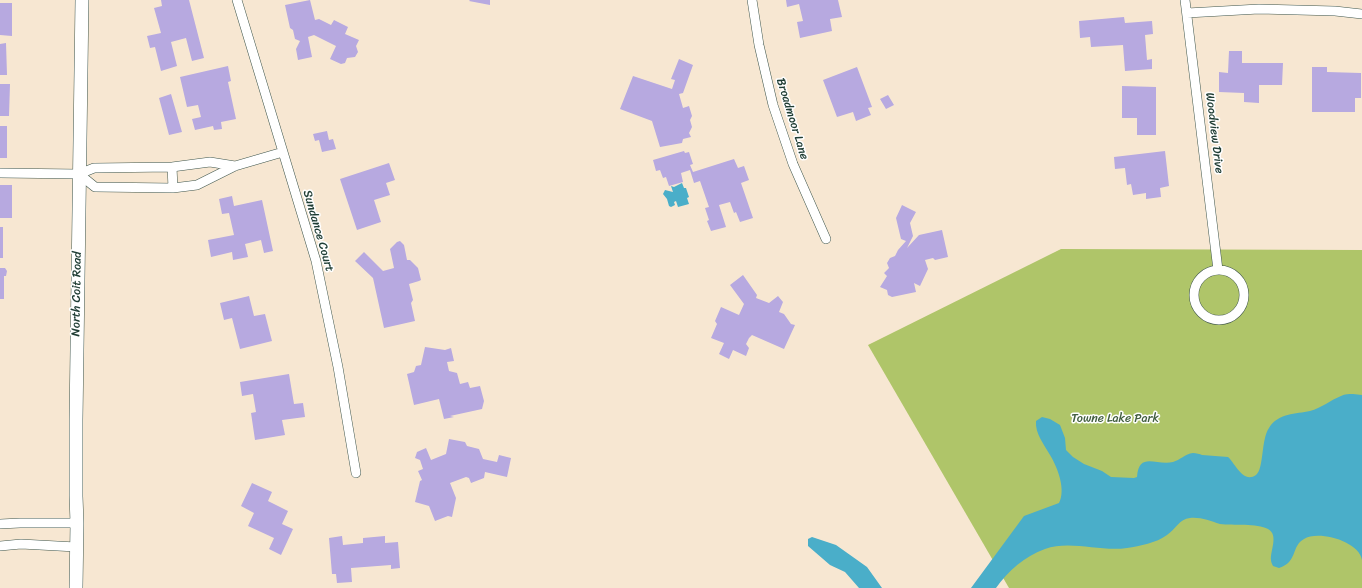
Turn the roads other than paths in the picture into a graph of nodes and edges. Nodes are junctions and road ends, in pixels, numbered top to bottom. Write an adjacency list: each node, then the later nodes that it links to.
1 (82, 0): 11 (main road, North Coit Road)
2 (237, 0): 7 (street, Sundance Court)
3 (752, 0): 13 (street, Broadmoor Lane)
4 (1185, 0): 5 (street, Woodview Drive)
5 (1187, 13): 6 (street); 14 (street, Woodview Drive)
6 (1362, 14)
7 (283, 152): 8 (street); 15 (street, Sundance Court)
8 (235, 166): 9 (street); 12 (street)
9 (172, 167): 11 (street); 12 (street)
10 (0, 173): 11 (street)
11 (79, 174): 12 (street); 16 (main road, North Coit Road)
12 (173, 188)
13 (826, 239)
14 (1218, 270): 14 (street)
15 (356, 473)
16 (77, 523): 17 (street); 19 (main road, North Coit Road)
17 (0, 524)
18 (0, 546): 19 (street)
19 (76, 547): 20 (main road, North Coit Road)
20 (76, 588)

